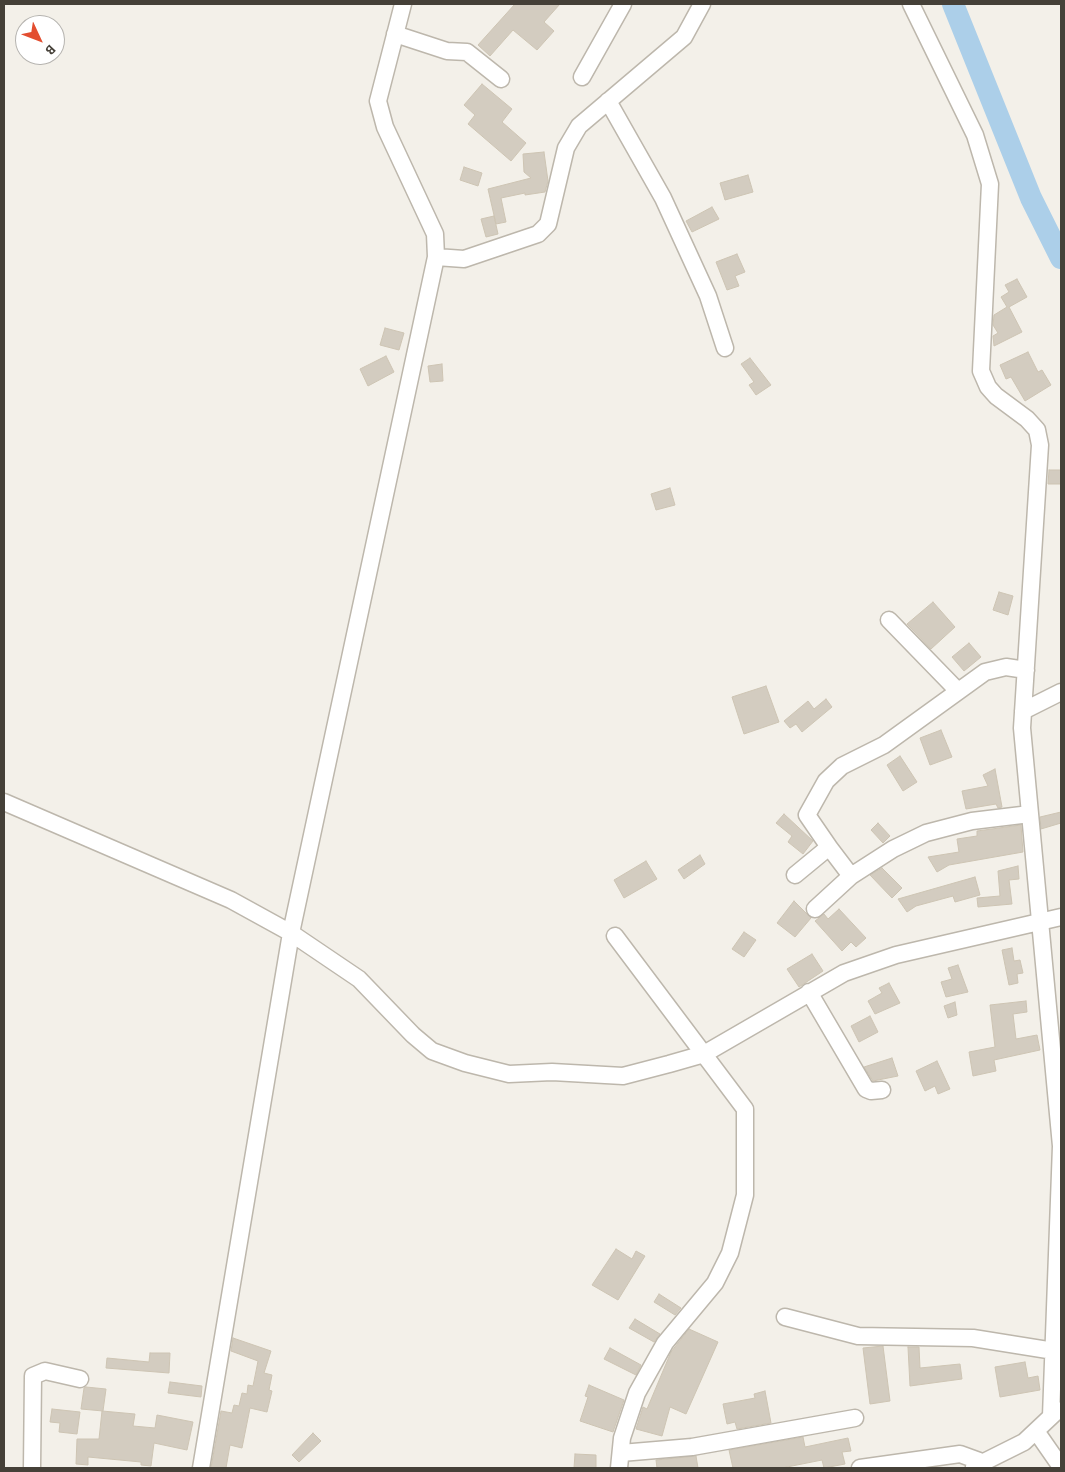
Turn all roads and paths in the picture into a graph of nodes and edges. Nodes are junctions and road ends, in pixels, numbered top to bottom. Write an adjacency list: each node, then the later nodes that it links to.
1 (403, 4): 5 (street)
2 (623, 4): 6 (street)
3 (702, 4): 8 (street)
4 (911, 4): 12 (street)
5 (395, 34): 7 (street); 9 (street)
6 (582, 77)
7 (501, 79)
8 (608, 101): 9 (street); 10 (street)
9 (436, 257): 24 (street)
10 (725, 348)
11 (889, 620): 13 (street)
12 (1026, 670): 13 (street); 15 (street)
13 (958, 691): 18 (street)
14 (1061, 692): 15 (street)
15 (1023, 711): 17 (street)
16 (4, 802): 24 (street)
17 (1030, 814): 20 (street); 23 (street)
18 (829, 847): 19 (street); 20 (street)
19 (795, 876)
20 (851, 876): 21 (street)
21 (815, 909)
22 (1061, 916): 23 (street)
23 (1040, 922): 26 (street); 29 (street)
24 (292, 933): 27 (street); 40 (street)
25 (615, 936): 27 (street)
26 (809, 992): 27 (street); 28 (street)
27 (704, 1054): 36 (street)
28 (882, 1090)
29 (1059, 1263): 31 (street)
30 (785, 1316): 31 (street)
31 (1054, 1351): 33 (street)
32 (80, 1379): 39 (street)
33 (1056, 1411): 35 (street)
34 (854, 1418): 36 (street)
35 (1036, 1431): 37 (street); 38 (street)
36 (620, 1461)
37 (977, 1465): 41 (street)
38 (1061, 1466)
39 (32, 1468)
40 (201, 1468)
41 (860, 1468)

